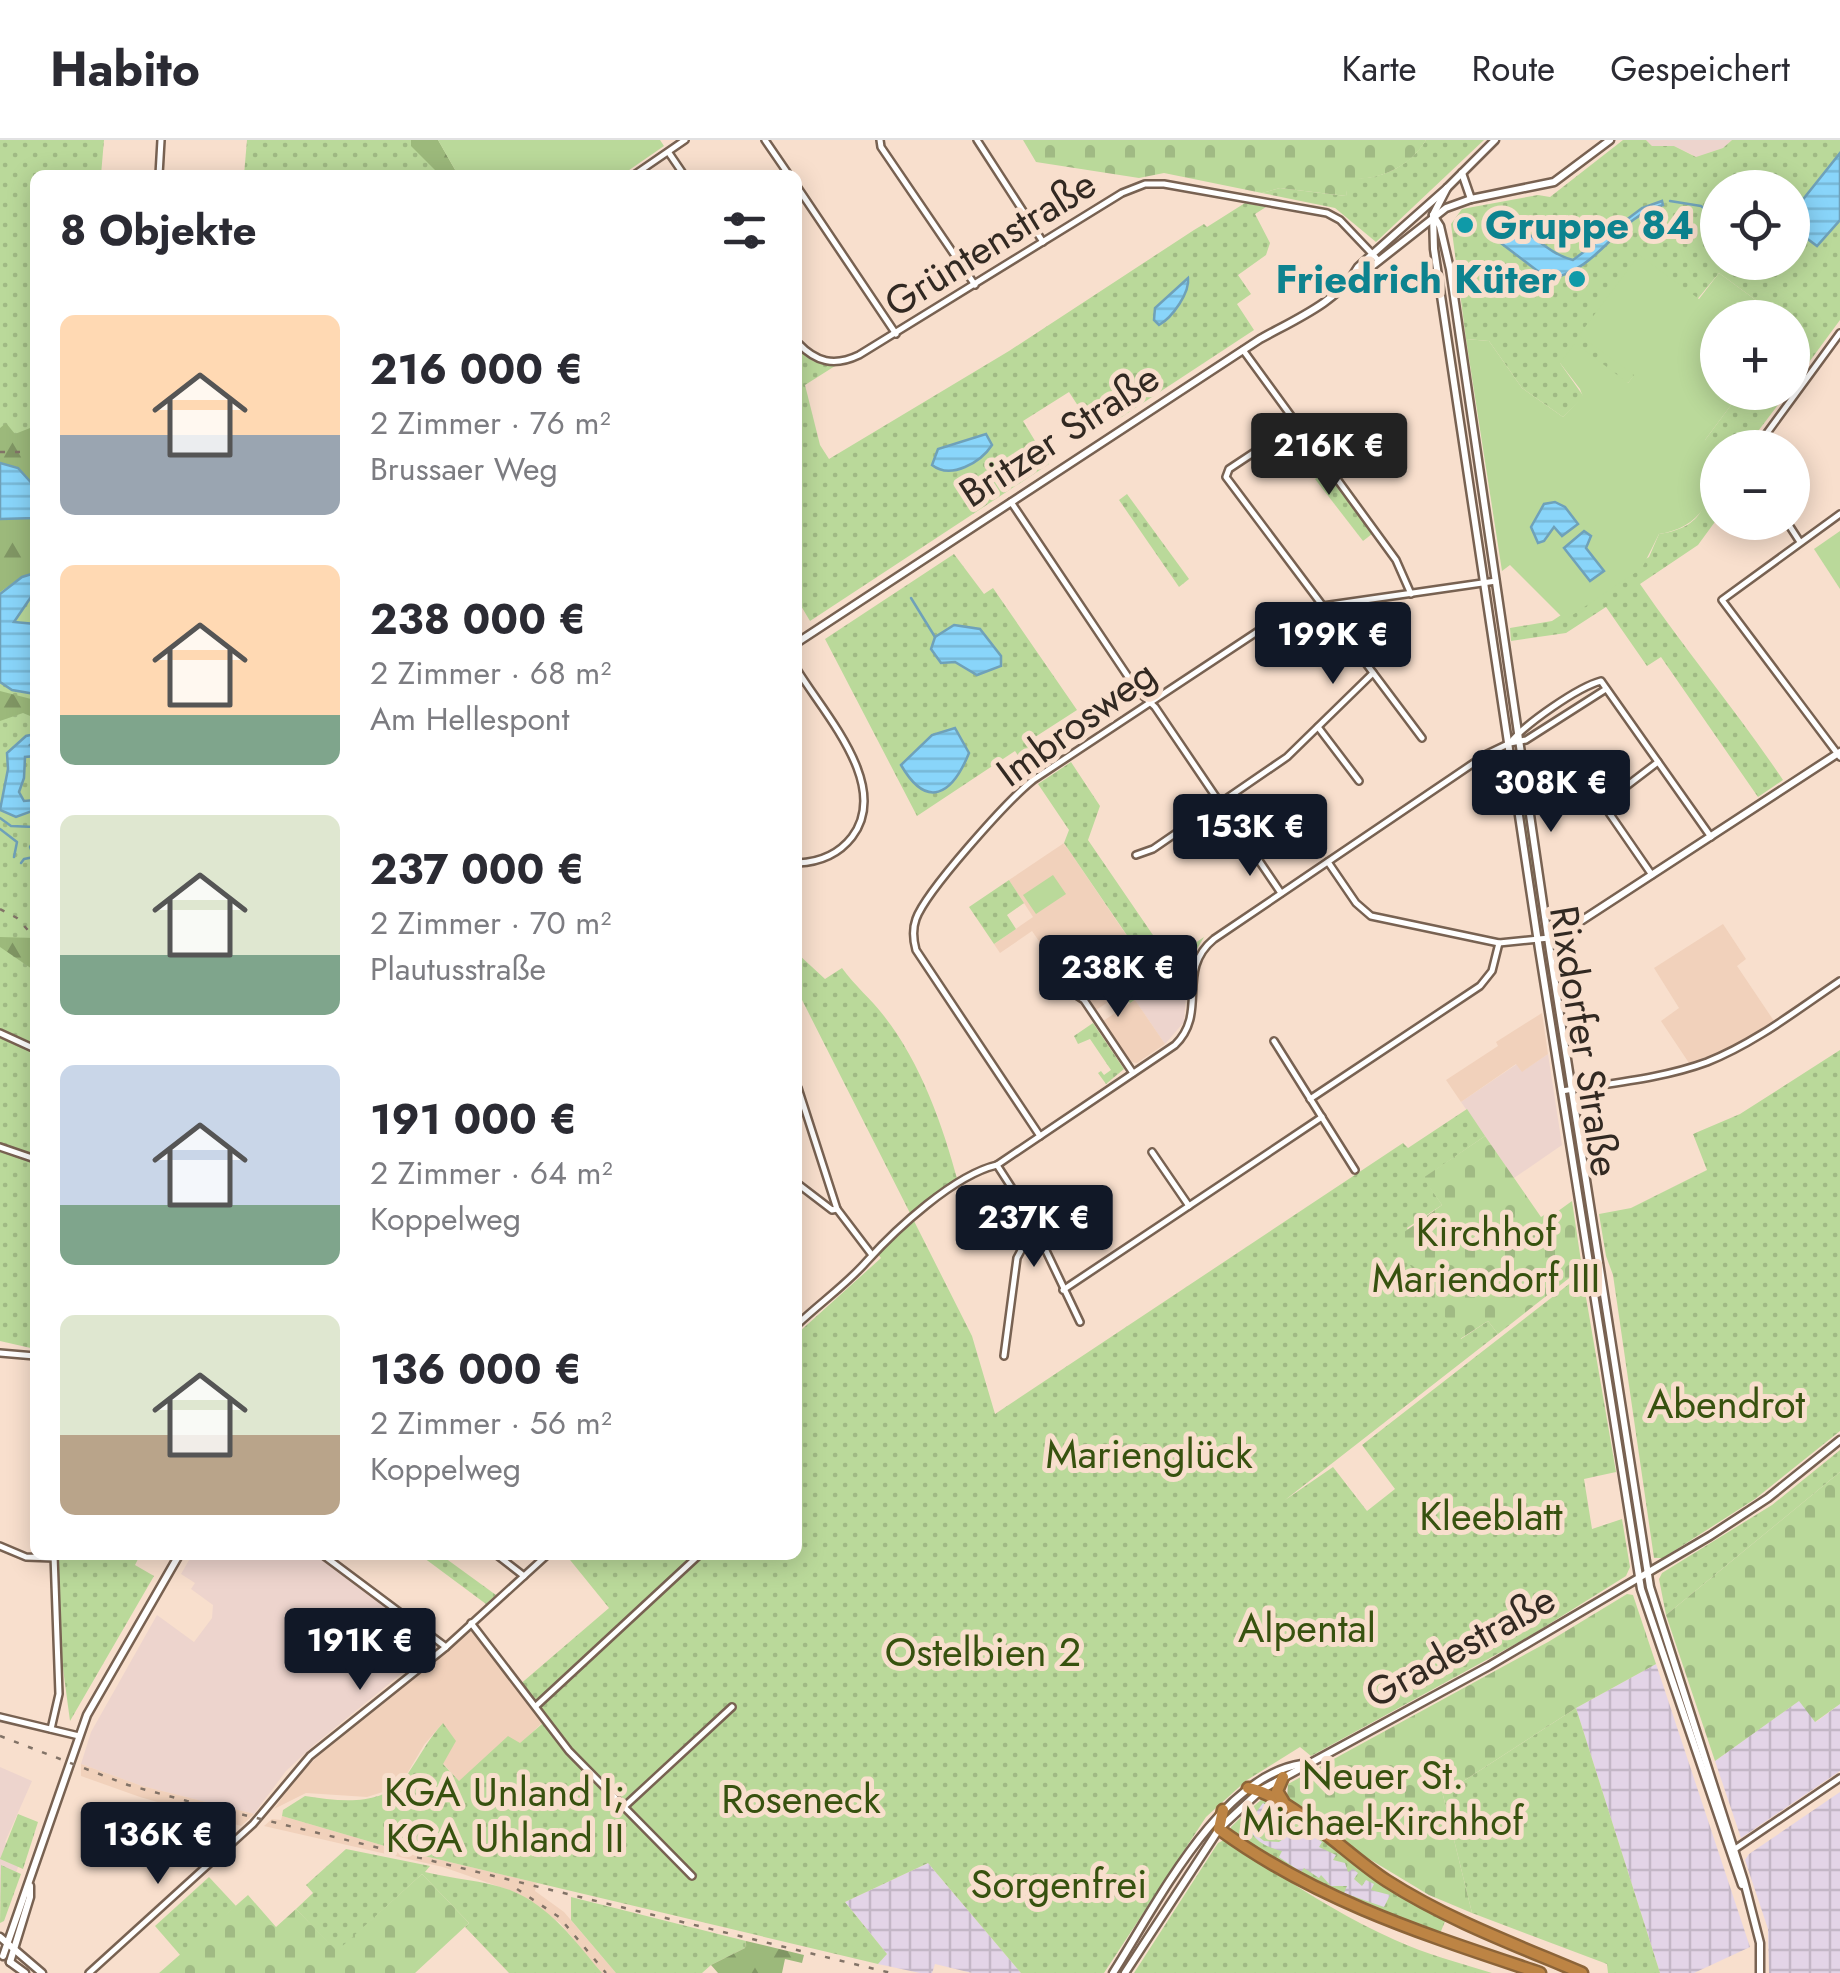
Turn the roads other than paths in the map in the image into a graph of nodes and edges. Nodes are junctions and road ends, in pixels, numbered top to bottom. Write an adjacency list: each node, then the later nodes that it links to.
1 (161, 140): 9 (street)
2 (685, 140): 8 (street)
3 (765, 140): 12 (street)
4 (880, 140): 23 (street)
5 (978, 140): 19 (street)
6 (1495, 140): 13 (street, Britzer Straße)
7 (1610, 140): 16 (street, Britzer Straße)
8 (668, 152): 10 (street); 11 (street)
9 (159, 170)
10 (641, 170)
11 (681, 170)
12 (786, 170)
13 (1462, 173): 14 (street, Britzer Straße); 16 (street)
14 (1447, 188): 17 (street); 18 (street, Britzer Straße)
15 (802, 194): 27 (street)
16 (1471, 198): 17 (street, Britzer Straße)
17 (1433, 215): 18 (street, Britzer Straße); 21 (street, Britzer Straße); 24 (street, Rixdorfer Straße); 25 (street, Rixdorfer Straße)
18 (1414, 216): 20 (street, Britzer Straße)
19 (1044, 242): 20 (street, Grüntenstraße); 23 (street, Grüntenstraße)
20 (1372, 254): 21 (street, Grüntenstraße); 22 (street, Britzer Straße)
21 (1379, 261): 22 (street, Britzer Straße)
22 (1353, 276): 29 (street, Britzer Straße)
23 (975, 284): 27 (street, Grüntenstraße)
24 (1447, 324): 25 (street); 36 (street, Rixdorfer Straße)
25 (1458, 324): 35 (street, Rixdorfer Straße)
26 (1840, 333): 31 (street)
27 (896, 334): 28 (street, Grüntenstraße)
28 (802, 346)
29 (1243, 350): 30 (street); 32 (street, Britzer Straße)
30 (1297, 424): 37 (street); 38 (street)
31 (1769, 430)
32 (1011, 502): 39 (street, Britzer Straße); 43 (street)
33 (1840, 514): 34 (street)
34 (1800, 542): 49 (street)
35 (1496, 581): 36 (street, Imbrosweg); 45 (street, Rixdorfer Straße)
36 (1486, 582): 37 (street, Imbrosweg); 47 (street, Rixdorfer Straße)
37 (1411, 594): 38 (street, Imbrosweg)
38 (1322, 606): 40 (street); 43 (street, Imbrosweg)
39 (802, 639)
40 (1372, 673): 44 (street); 46 (street)
41 (802, 677): 56 (street)
42 (1606, 689): 45 (street); 48 (street); 50 (street)
43 (1149, 702): 52 (street); 75 (street, Imbrosweg)
44 (1318, 727): 51 (street); 52 (street)
45 (1518, 733): 47 (street); 48 (street, Rixdorfer Straße)
46 (1422, 738)
47 (1510, 743): 48 (street); 55 (street); 60 (street, Rixdorfer Straße)
48 (1520, 743): 59 (street, Rixdorfer Straße)
49 (1839, 754): 53 (street)
50 (1658, 762): 53 (street); 57 (street)
51 (1359, 781)
52 (1220, 803): 54 (street); 58 (street)
53 (1711, 837): 57 (street)
54 (1136, 855)
55 (1328, 862): 58 (street); 63 (street)
56 (802, 863)
57 (1652, 876): 61 (street)
58 (1281, 893): 69 (street)
59 (1545, 914): 60 (street); 61 (street, Rixdorfer Straße)
60 (1535, 915): 62 (street, Rixdorfer Straße)
61 (1548, 938): 62 (street); 70 (street, Rixdorfer Straße)
62 (1538, 939): 63 (street); 71 (street, Rixdorfer Straße)
63 (1500, 943): 72 (street)
64 (1840, 982): 70 (street)
65 (1072, 992): 69 (street)
66 (0, 1033): 68 (street)
67 (1274, 1042): 72 (street)
68 (30, 1047)
69 (1133, 1073): 75 (street)
70 (1572, 1089): 71 (street); 84 (street, Rixdorfer Straße)
71 (1562, 1091): 85 (street, Rixdorfer Straße)
72 (1310, 1099): 74 (street)
73 (802, 1100): 83 (street)
74 (1322, 1117): 80 (street); 82 (street)
75 (1040, 1136): 79 (street)
76 (0, 1147): 78 (street)
77 (1152, 1152): 82 (street)
78 (30, 1157)
79 (997, 1166): 86 (street); 87 (street)
80 (1355, 1170)
81 (802, 1187): 83 (street)
82 (1189, 1206): 88 (street)
83 (837, 1209): 87 (street)
84 (1592, 1221): 85 (street); 103 (street, Rixdorfer Straße)
85 (1583, 1223): 105 (street, Rixdorfer Straße)
86 (1038, 1235): 88 (street); 93 (street)
87 (872, 1254): 89 (street)
88 (1063, 1290): 90 (street)
89 (802, 1320)
90 (1080, 1322)
91 (0, 1353): 92 (street)
92 (30, 1356)
93 (1004, 1356)
94 (1840, 1440): 103 (street, Gradestraße)
95 (0, 1546): 96 (street)
96 (30, 1557)
97 (54, 1560): 111 (street)
98 (176, 1560): 112 (street)
99 (330, 1560): 107 (street)
100 (503, 1560): 104 (street)
101 (542, 1560): 104 (street)
102 (693, 1560): 109 (street)
103 (1648, 1573): 105 (street, Gradestraße); 122 (street, Rixdorfer Straße)
104 (524, 1576): 106 (street)
105 (1639, 1578): 113 (street, Gradestraße); 122 (street, Rixdorfer Straße)
106 (471, 1623): 107 (street); 109 (street)
107 (446, 1647): 130 (street)
108 (732, 1706): 118 (street)
109 (535, 1707): 118 (street)
110 (0, 1717): 111 (street)
111 (51, 1728): 112 (street)
112 (79, 1736): 124 (street)
113 (1308, 1764): 114 (street, Gradestraße); 116 (street, Gradestraße)
114 (1283, 1776): 117 (street, Gradestraße); 119 (highway)
115 (1840, 1778): 122 (street)
116 (1248, 1788): 117 (highway); 120 (street, Gradestraße)
117 (1261, 1790): 119 (highway); 121 (street, Gradestraße)
118 (626, 1806): 123 (street)
119 (1286, 1806): 134 (highway)
120 (1223, 1810): 121 (highway); 131 (street, Gradestraße)
121 (1220, 1829): 132 (street, Gradestraße); 133 (highway)
122 (1731, 1850): 135 (street)
123 (692, 1876)
124 (30, 1884): 125 (street); 126 (street)
125 (3, 1939): 126 (street); 127 (street)
126 (14, 1948): 127 (street); 129 (street)
127 (4, 1958): 128 (street)
128 (25, 1973)
129 (42, 1973)
130 (89, 1973)
131 (1113, 1973)
132 (1125, 1973)
133 (1540, 1973)
134 (1582, 1973)
135 (1760, 1973)

